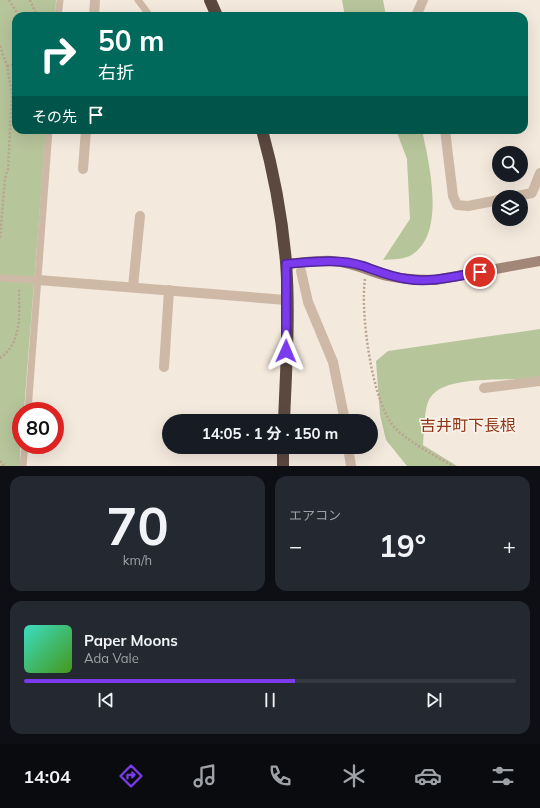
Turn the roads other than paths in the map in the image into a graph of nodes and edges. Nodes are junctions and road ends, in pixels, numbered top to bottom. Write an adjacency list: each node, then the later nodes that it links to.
1 (60, 0): 6 (lane)
2 (95, 0): 7 (street)
3 (138, 0): 8 (lane)
4 (210, 0): 9 (highway)
5 (423, 0): 10 (street)
6 (58, 12)
7 (94, 12)
8 (147, 12)
9 (215, 12)
10 (418, 12)
11 (50, 134): 24 (lane)
12 (86, 134): 15 (street)
13 (263, 134): 21 (highway)
14 (445, 134): 18 (street)
15 (83, 169)
16 (540, 173): 17 (street)
17 (528, 194)
18 (492, 201)
19 (140, 216): 25 (street)
20 (540, 261): 21 (street)
21 (286, 264): 27 (highway)
22 (301, 271): 33 (street)
23 (0, 278): 24 (lane)
24 (38, 280): 25 (street); 31 (lane)
25 (133, 288): 26 (street)
26 (169, 290): 27 (street); 28 (street)
27 (286, 300): 32 (highway)
28 (164, 367)
29 (540, 381): 30 (street)
30 (484, 388)
31 (29, 402)
32 (284, 414)
33 (344, 414)
34 (25, 454): 37 (lane)
35 (283, 454): 38 (highway)
36 (349, 454): 39 (street)
37 (24, 466)
38 (283, 466)
39 (351, 466)

